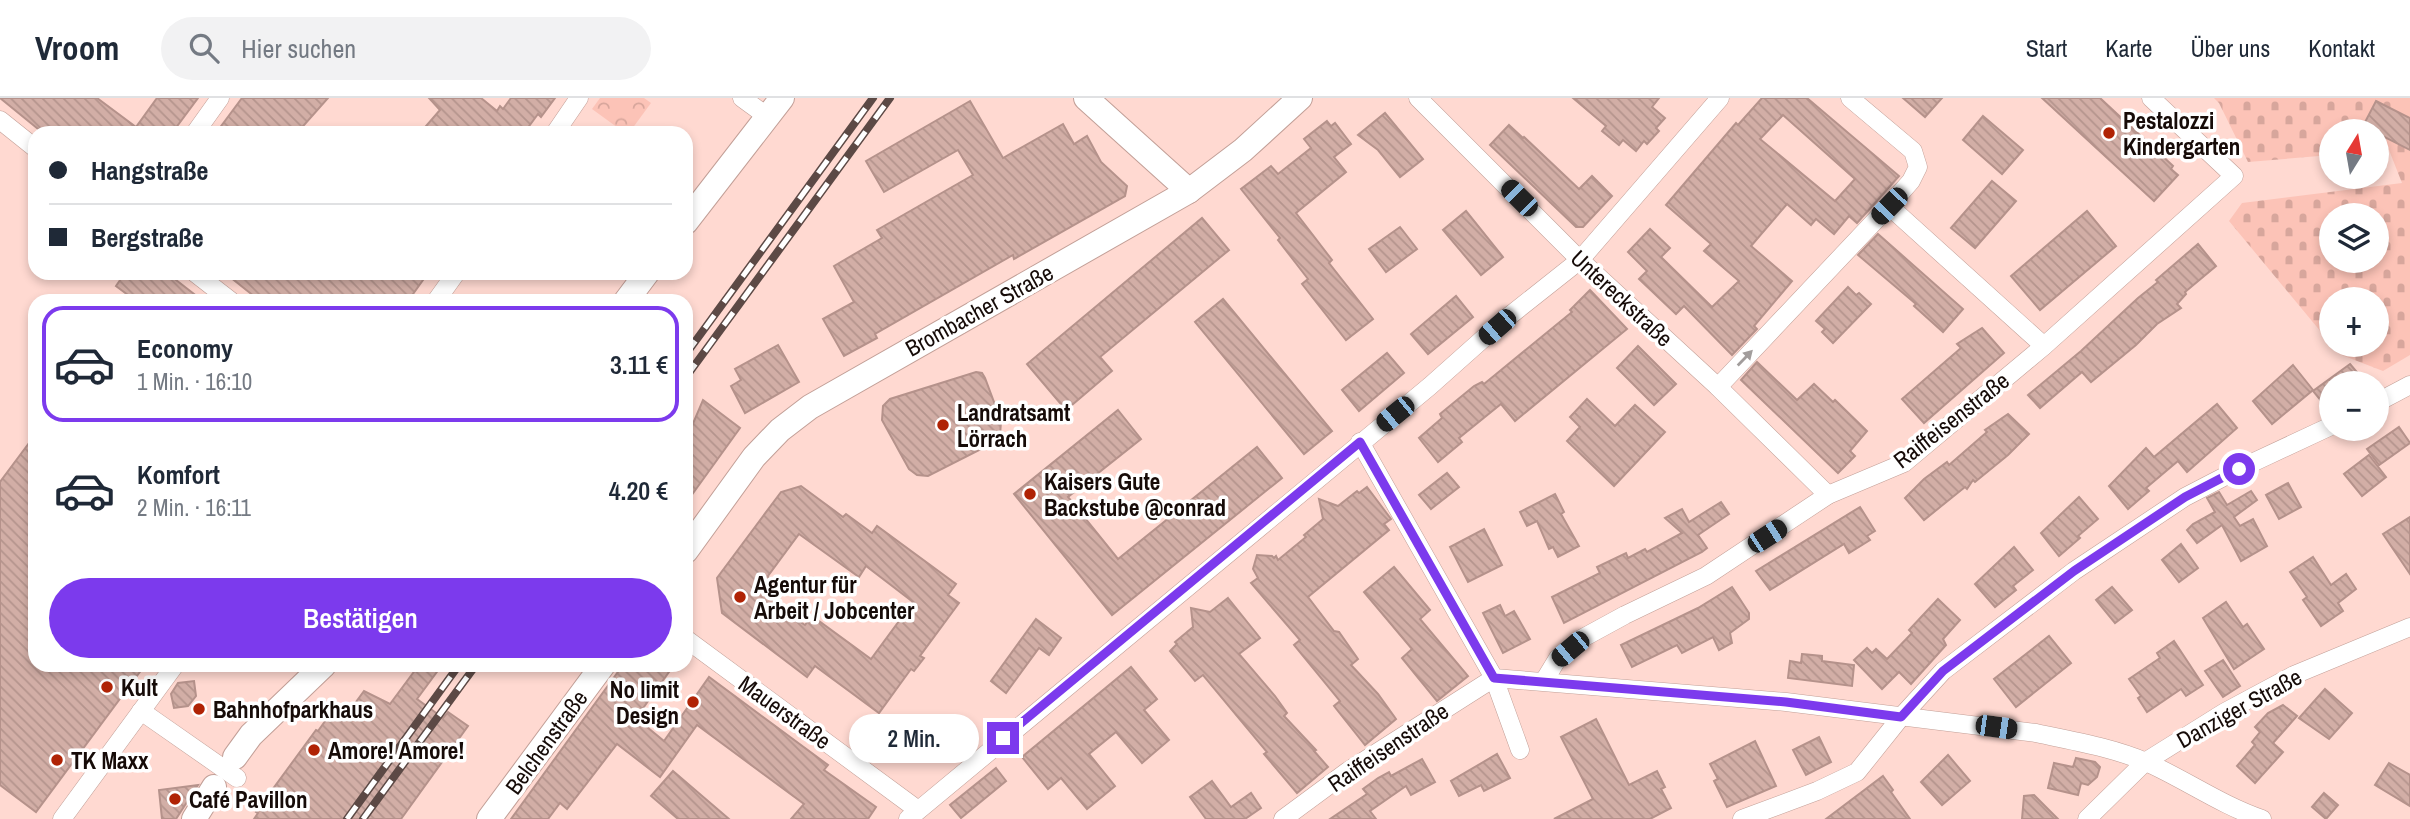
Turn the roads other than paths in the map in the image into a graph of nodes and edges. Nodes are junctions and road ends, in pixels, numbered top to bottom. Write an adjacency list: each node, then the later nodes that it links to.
1 (220, 98): 12 (street)
2 (579, 98): 13 (street)
3 (742, 98): 10 (street)
4 (1086, 98): 15 (main road)
5 (1300, 98): 15 (main road, Brombacher Straße)
6 (1418, 98): 18 (street, Untereckstraße)
7 (1720, 98): 18 (street)
8 (1850, 98): 16 (street)
9 (2151, 98): 21 (street, Raiffeisenstraße)
10 (775, 108): 17 (main road)
11 (0, 120): 14 (street)
12 (200, 126)
13 (560, 126)
14 (28, 142)
15 (1189, 191): 28 (main road, Brombacher Straße)
16 (1889, 206): 21 (street); 23 (street, one-way to 16)
17 (693, 213)
18 (1580, 260): 23 (street, Untereckstraße); 26 (street)
19 (204, 280): 20 (street)
20 (222, 294)
21 (2045, 346): 27 (street, Raiffeisenstraße)
22 (2410, 385): 24 (street)
23 (1718, 387): 27 (street, Untereckstraße)
24 (2389, 396)
25 (2319, 432): 37 (street)
26 (1360, 442): 34 (street); 41 (street)
27 (1828, 495): 35 (street, Raiffeisenstraße)
28 (693, 541)
29 (2410, 627): 39 (street, Danziger Straße)
30 (693, 644): 41 (street, Mauerstraße)
31 (170, 672): 36 (street)
32 (317, 672): 40 (main road)
33 (598, 672): 44 (main road, Belchenstraße)
34 (1494, 678): 35 (street); 38 (street); 45 (street, Raiffeisenstraße)
35 (1545, 681): 37 (street)
36 (141, 711): 40 (street); 42 (street)
37 (1901, 717): 39 (street); 46 (street)
38 (1520, 750)
39 (2145, 762): 47 (street, Danziger Straße); 48 (street)
40 (229, 774): 43 (main road)
41 (913, 815)
42 (62, 819)
43 (194, 819)
44 (489, 819)
45 (1283, 819)
46 (1742, 819)
47 (2087, 819)
48 (2262, 819)

